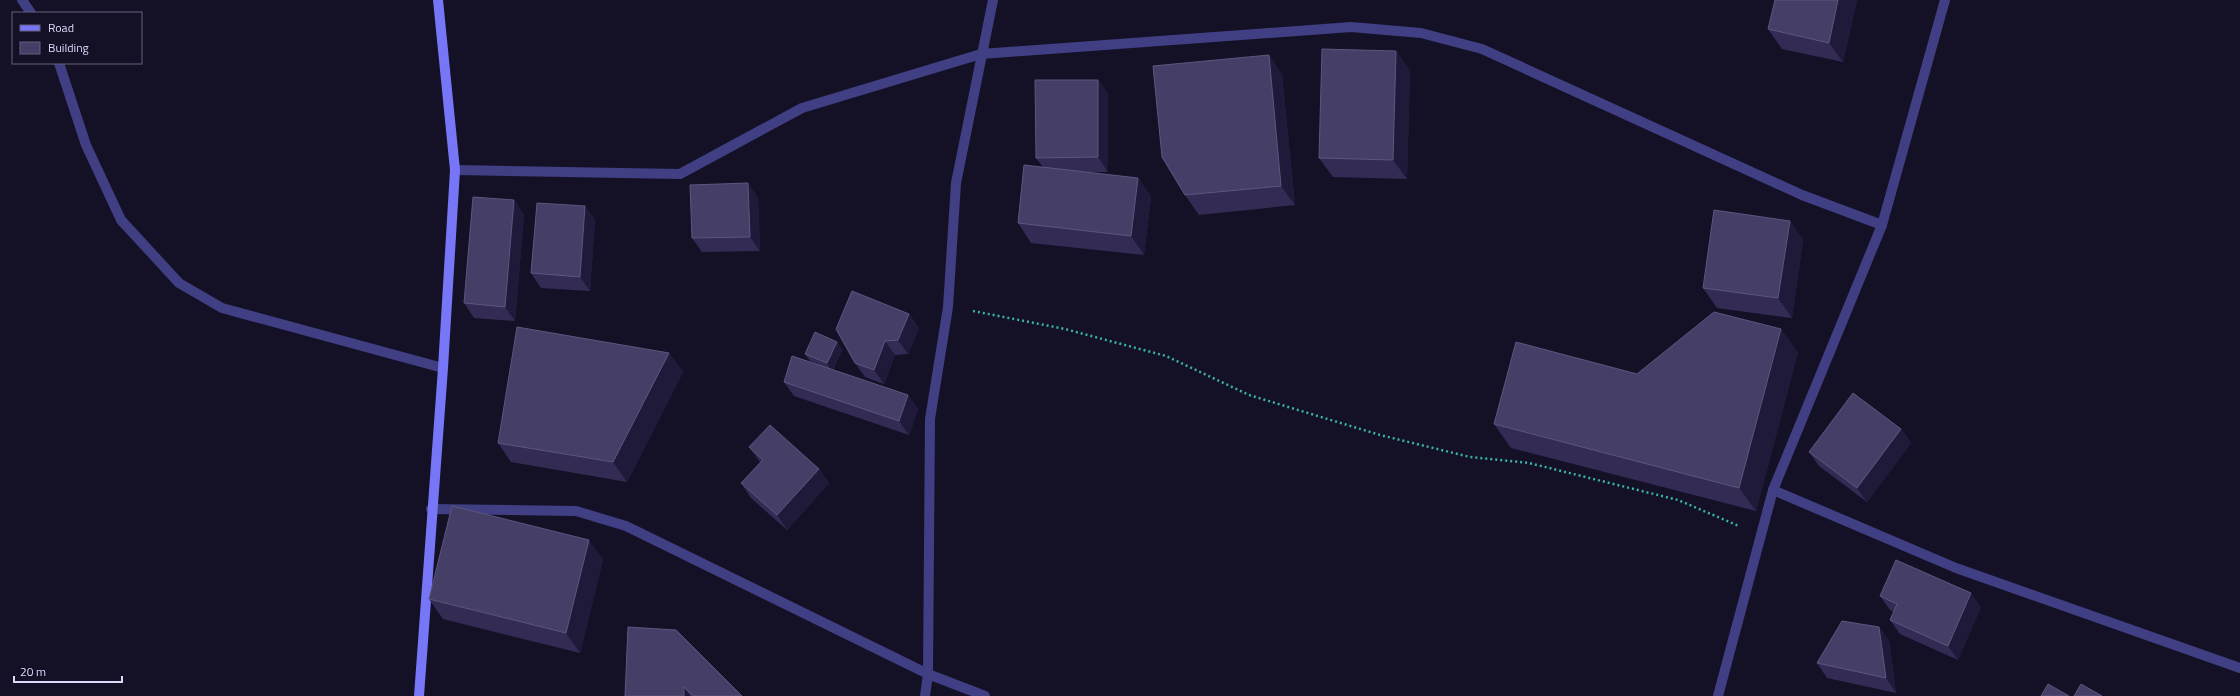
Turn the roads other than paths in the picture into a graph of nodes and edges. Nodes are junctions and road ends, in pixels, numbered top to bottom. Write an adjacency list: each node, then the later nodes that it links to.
1 (22, 0): 5 (street)
2 (438, 0): 8 (main road)
3 (993, 0): 6 (street)
4 (1945, 0): 9 (street)
5 (30, 12)
6 (981, 54): 8 (street); 9 (street); 14 (street)
7 (59, 64): 10 (street)
8 (455, 170): 10 (main road)
9 (1882, 225): 11 (street)
10 (443, 368): 12 (main road)
11 (1773, 490): 13 (street); 18 (street)
12 (431, 509): 14 (street); 15 (main road)
13 (2240, 668)
14 (928, 674): 16 (street); 17 (street)
15 (419, 696)
16 (925, 696)
17 (985, 696)
18 (1718, 696)

